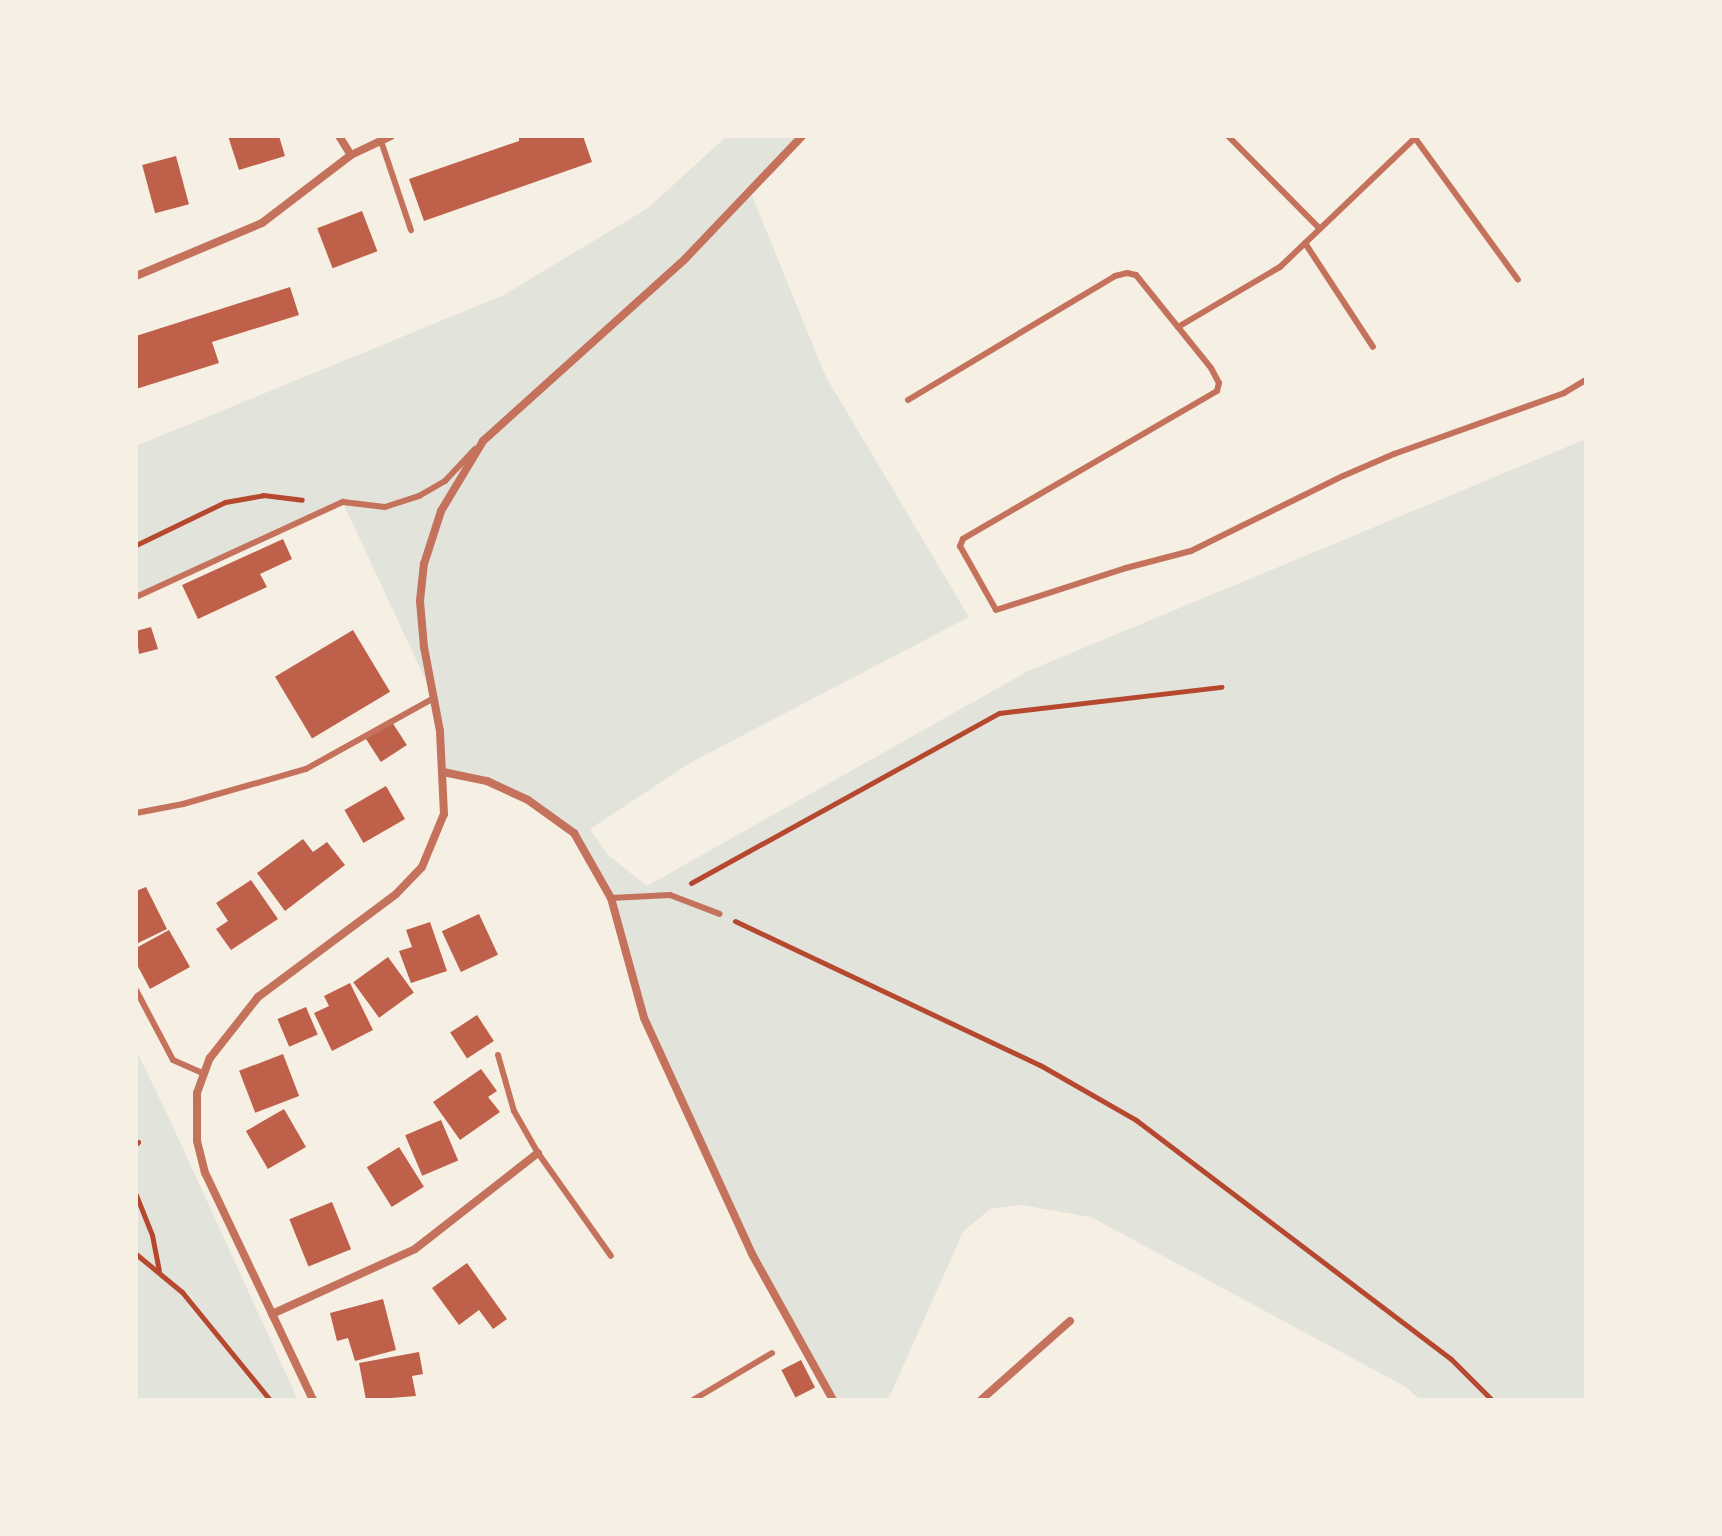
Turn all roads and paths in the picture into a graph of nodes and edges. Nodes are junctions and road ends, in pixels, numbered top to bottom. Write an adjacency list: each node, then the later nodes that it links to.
1 (339, 136): 7 (street)
2 (391, 136): 6 (street)
3 (802, 136): 17 (street)
4 (1228, 136): 8 (lane)
5 (1416, 137): 8 (lane); 12 (lane)
6 (381, 141): 7 (street); 9 (lane)
7 (351, 155): 11 (street)
8 (1319, 228): 10 (lane)
9 (411, 230)
10 (1305, 243): 13 (lane); 14 (lane)
11 (136, 276)
12 (1518, 280)
13 (1178, 327): 15 (lane); 16 (lane)
14 (1373, 347)
15 (1586, 380)
16 (908, 400)
17 (483, 441): 18 (lane); 22 (street)
18 (343, 502): 19 (path); 20 (lane)
19 (136, 545)
20 (136, 597)
21 (1221, 687): 25 (path)
22 (434, 698): 23 (street); 24 (lane)
23 (443, 772): 26 (street); 30 (street)
24 (136, 813)
25 (670, 895): 26 (lane); 27 (lane)
26 (611, 898): 42 (street)
27 (720, 914): 44 (path)
28 (136, 990): 30 (lane)
29 (498, 1055): 31 (lane)
30 (204, 1074): 36 (street)
31 (538, 1153): 34 (lane); 36 (street)
32 (136, 1195): 35 (path)
33 (136, 1254): 35 (path)
34 (611, 1256)
35 (159, 1271): 39 (path)
36 (272, 1314): 40 (street)
37 (1070, 1321): 43 (street)
38 (772, 1353): 41 (lane)
39 (270, 1400)
40 (313, 1400)
41 (693, 1400)
42 (833, 1400)
43 (981, 1400)
44 (1492, 1400)

